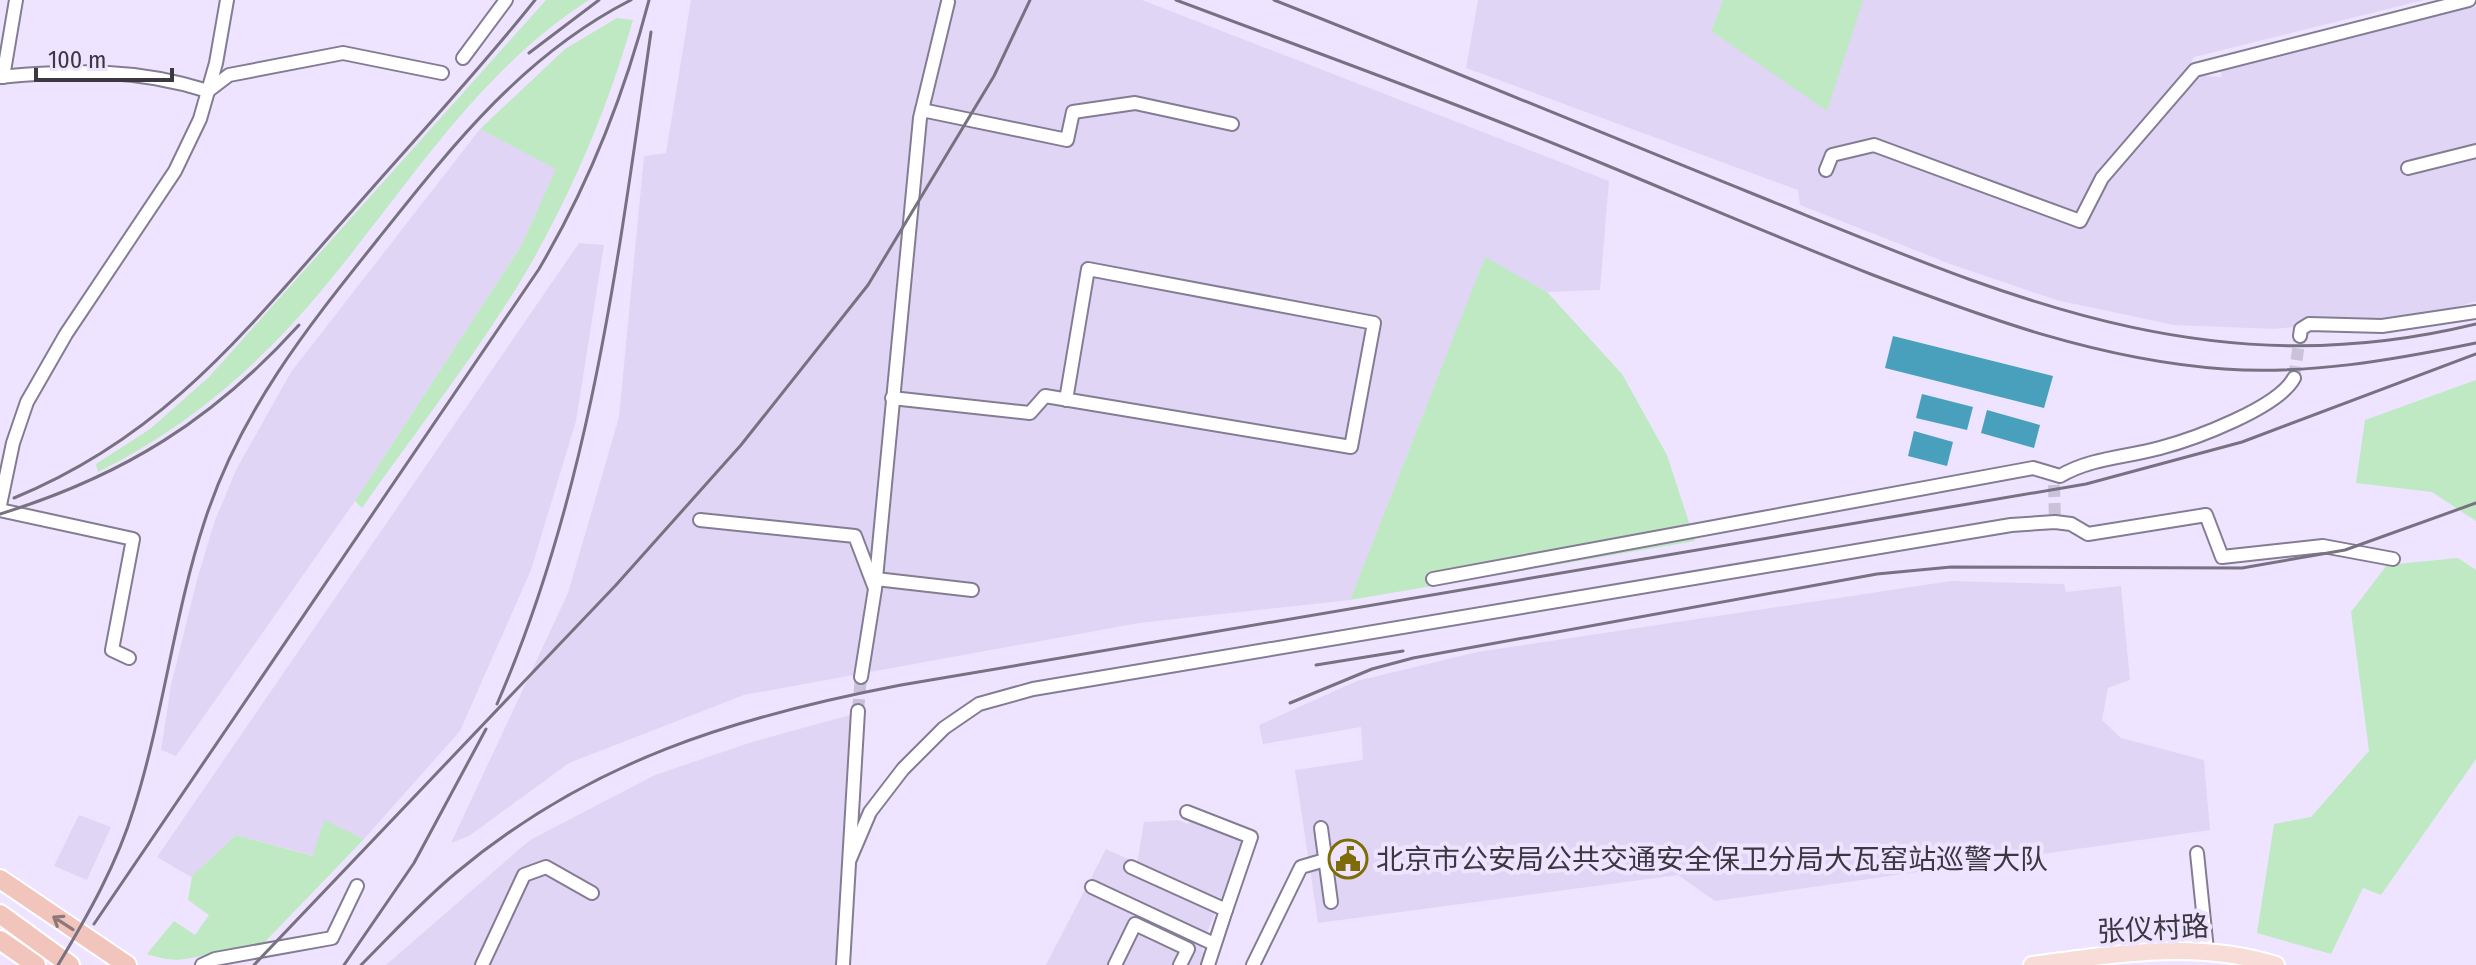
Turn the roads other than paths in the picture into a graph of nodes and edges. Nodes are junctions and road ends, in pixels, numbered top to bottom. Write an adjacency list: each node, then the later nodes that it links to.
1 (16, 0): 8 (street)
2 (227, 0): 9 (street)
3 (506, 0): 6 (street)
4 (2469, 0): 14 (street)
5 (948, 2): 10 (street)
6 (463, 58)
7 (442, 73): 9 (street)
8 (1, 77): 9 (street)
9 (208, 91): 20 (street)
10 (922, 110): 11 (street); 18 (street)
11 (1232, 124)
12 (2476, 151): 13 (street)
13 (2408, 168)
14 (1826, 170)
15 (2476, 312): 16 (street)
16 (2300, 336)
17 (2294, 378): 23 (street)
18 (892, 398): 19 (street); 24 (street)
19 (1066, 400): 19 (street)
20 (0, 507): 26 (street)
21 (700, 520): 24 (street)
22 (2393, 559): 32 (street)
23 (1433, 579)
24 (876, 584): 25 (street); 27 (street)
25 (972, 590)
26 (129, 658)
27 (861, 677)
28 (858, 711): 32 (street)
29 (1187, 812): 40 (street)
30 (1321, 828): 33 (street)
31 (2197, 853): 44 (street)
32 (850, 859): 51 (street)
33 (1325, 860): 39 (street); 55 (street)
34 (1131, 867): 40 (street)
35 (0, 879): 48 (highway, one-way to 35)
36 (357, 886): 49 (street)
37 (1092, 887): 43 (street)
38 (592, 893): 50 (street)
39 (1331, 902)
40 (1226, 910): 43 (street)
41 (0, 914): 47 (highway)
42 (0, 940): 46 (highway)
43 (1214, 944): 54 (street)
44 (2207, 950): 45 (main road, 张仪村路); 57 (main road, 张仪村路)
45 (2117, 960): 56 (main road, 张仪村路)
46 (36, 965)
47 (70, 965)
48 (127, 965)
49 (202, 965)
50 (482, 965)
51 (843, 965)
52 (1115, 965): 53 (street)
53 (1180, 965)
54 (1208, 965)
55 (1253, 965)
56 (2032, 965)
57 (2276, 965)

